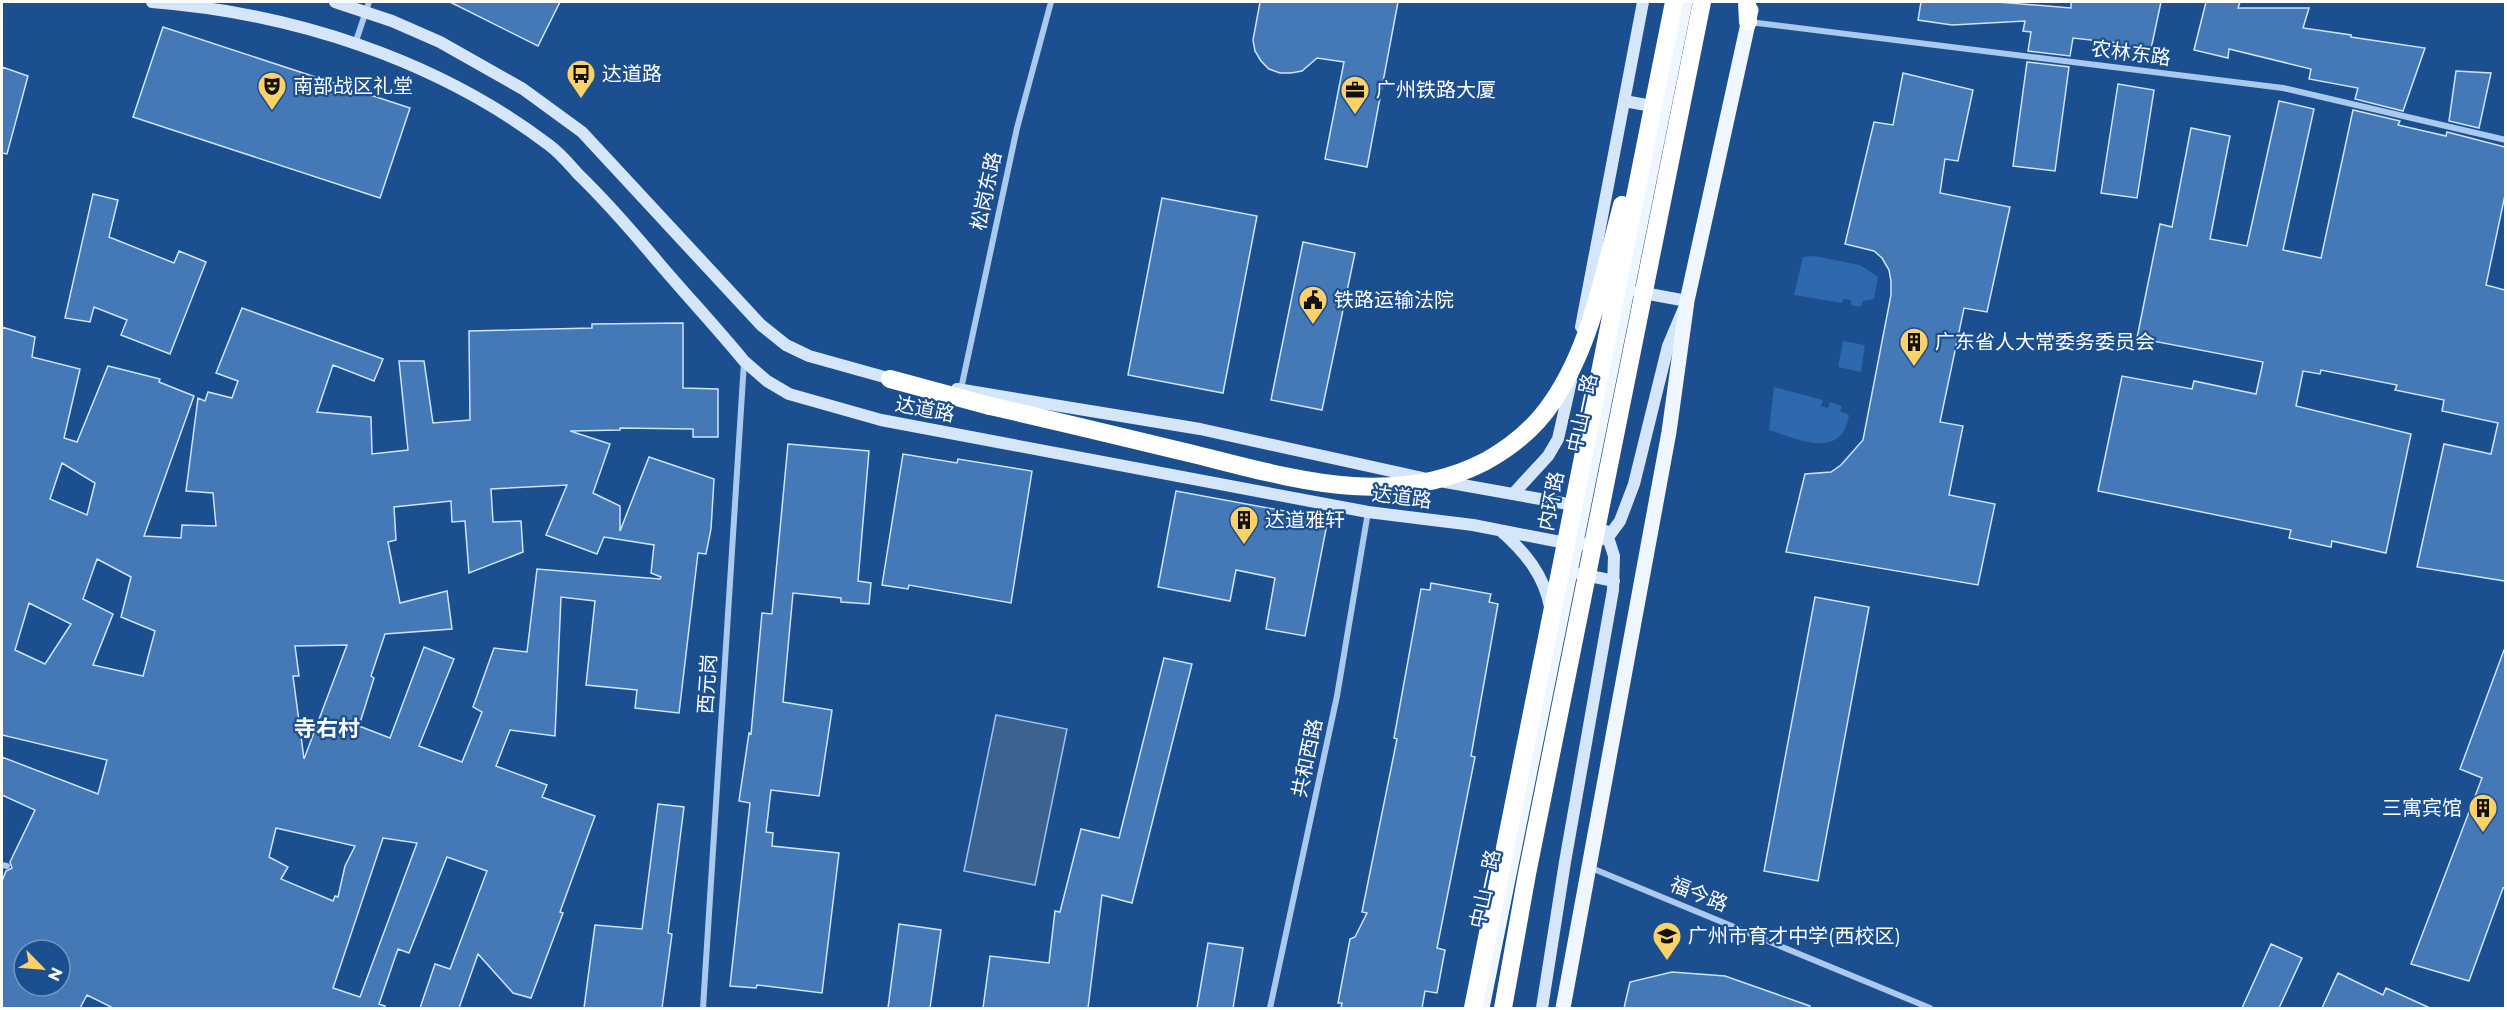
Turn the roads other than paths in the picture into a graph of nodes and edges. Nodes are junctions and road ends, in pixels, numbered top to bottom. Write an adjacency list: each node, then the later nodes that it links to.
1 (152, 2): 12 (main road, 达道路)
2 (335, 2): 10 (main road, 达道路)
3 (1051, 2): 23 (street, 松岗东路)
4 (1643, 2): 14 (main road)
5 (1674, 2): 13 (highway, 内环路, bridge)
6 (1685, 2): 15 (main road, 中山一路)
7 (1702, 2): 38 (highway, bridge)
8 (1747, 2): 11 (highway)
9 (1753, 2): 11 (main road)
10 (368, 6): 12 (street); 22 (main road, 达道路)
11 (1748, 22): 16 (street, 农林东路); 20 (main road)
12 (355, 45): 21 (main road, 达道路)
13 (1662, 62): 22 (highway, bridge); 36 (highway, 内环路, bridge)
14 (1624, 101): 15 (main road); 18 (main road)
15 (1663, 108): 17 (main road, 中山一路)
16 (2505, 140)
17 (1644, 211): 18 (main road); 19 (main road, 中山一路)
18 (1595, 252): 24 (main road)
19 (1628, 290): 20 (main road); 25 (main road, 中山一路)
20 (1687, 301): 28 (main road); 33 (main road)
21 (744, 361): 26 (main road, 达道路); 34 (street, 西元岗)
22 (890, 379): 23 (main road, 达道路)
23 (961, 390): 24 (main road, 达道路)
24 (1513, 494): 25 (main road, 达道路)
25 (1584, 508): 28 (main road); 29 (main road, 中山一路)
26 (1368, 512): 27 (main road, 达道路); 35 (street, 共和西路)
27 (1500, 530): 29 (main road, 达道路); 32 (main road)
28 (1609, 536): 29 (main road); 31 (main road)
29 (1576, 545): 30 (main road, 中山一路)
30 (1570, 572): 31 (main road); 32 (main road, 中山一路)
31 (1614, 581): 39 (main road)
32 (1555, 647): 37 (main road, 中山一路)
33 (1589, 867): 40 (main road); 41 (street, 福今路)
34 (704, 1008)
35 (1270, 1008)
36 (1473, 1008)
37 (1482, 1008)
38 (1503, 1008)
39 (1542, 1008)
40 (1563, 1008)
41 (1930, 1008)

